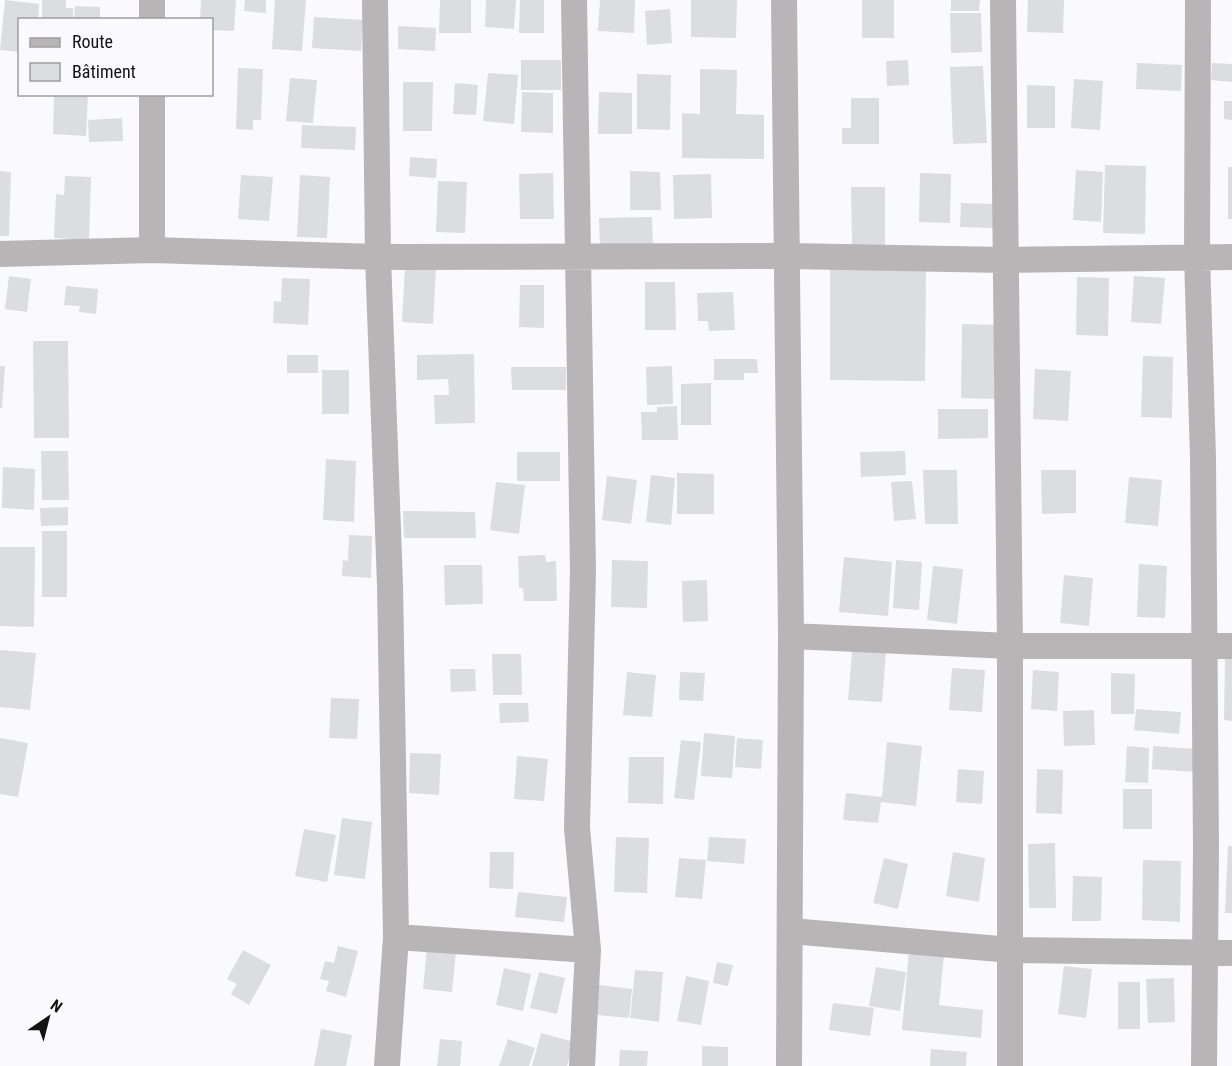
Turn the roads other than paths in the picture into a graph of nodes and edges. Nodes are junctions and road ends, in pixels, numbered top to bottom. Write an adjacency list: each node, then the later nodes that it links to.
1 (152, 0): 7 (street)
2 (375, 0): 14 (street)
3 (574, 0): 15 (street)
4 (784, 0): 11 (street)
5 (1003, 0): 16 (street)
6 (1198, 0): 12 (street)
7 (152, 18)
8 (152, 96): 9 (street)
9 (152, 250): 10 (street); 14 (street)
10 (0, 254)
11 (789, 256): 15 (street); 16 (street); 17 (street)
12 (1197, 256): 13 (street); 16 (street); 18 (street)
13 (1232, 256)
14 (378, 257): 15 (street); 22 (street)
15 (578, 258): 23 (street)
16 (1004, 260): 19 (street)
17 (791, 636): 19 (street); 21 (street)
18 (1204, 645): 19 (street); 20 (street); 25 (street)
19 (1010, 646): 24 (street)
20 (1232, 646)
21 (791, 931): 24 (street); 29 (street)
22 (396, 938): 23 (street); 27 (street)
23 (588, 950): 28 (street)
24 (1011, 950): 25 (street); 30 (street)
25 (1206, 953): 26 (street); 31 (street)
26 (1232, 953)
27 (387, 1066)
28 (582, 1066)
29 (789, 1066)
30 (1010, 1066)
31 (1204, 1066)

